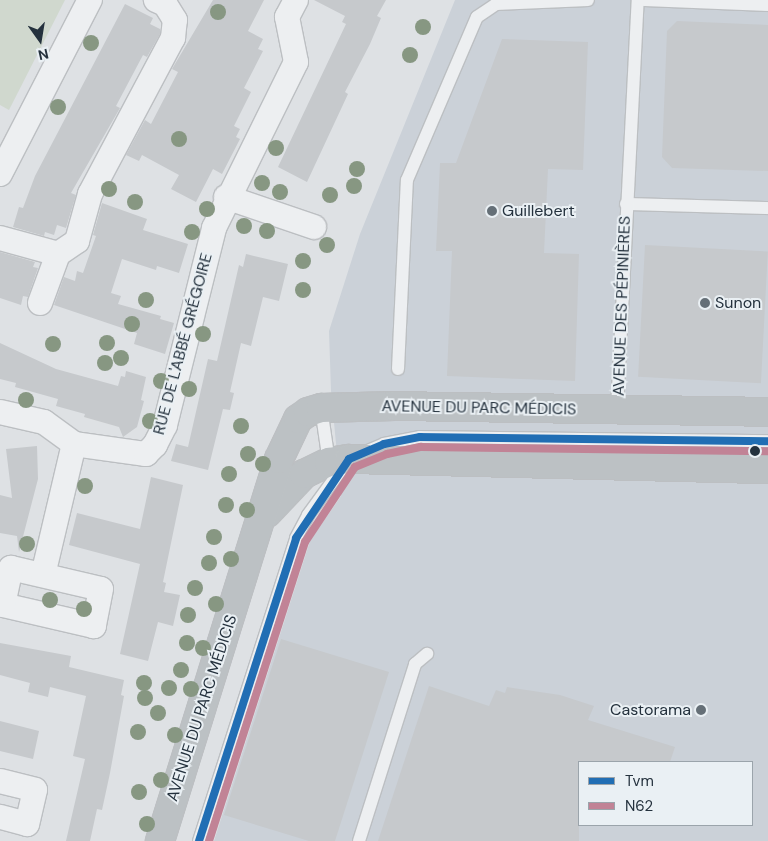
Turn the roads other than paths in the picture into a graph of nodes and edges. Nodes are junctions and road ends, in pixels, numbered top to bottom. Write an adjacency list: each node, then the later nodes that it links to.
1 (90, 0): 8 (street)
2 (156, 0): 14 (street)
3 (296, 0): 9 (street, RUE DE L'ABBÉ GRÉGOIRE)
4 (588, 0): 16 (lane)
5 (638, 0): 10 (lane, AVENUE DES PÉPINIÈRES)
6 (644, 0): 7 (lane)
7 (768, 5)
8 (0, 174)
9 (226, 197): 12 (street); 22 (street, RUE DE L'ABBÉ GRÉGOIRE)
10 (626, 204): 11 (lane, AVENUE DES PÉPINIÈRES); 18 (lane, AVENUE DES PÉPINIÈRES)
11 (768, 208)
12 (314, 227)
13 (0, 238): 14 (street)
14 (58, 254): 15 (street)
15 (40, 303)
16 (398, 370)
17 (321, 408): 18 (street, AVENUE DU PARC MÉDICIS); 23 (lane); 25 (street, AVENUE DU PARC MÉDICIS)
18 (617, 409): 20 (street, AVENUE DU PARC MÉDICIS)
19 (0, 412): 22 (street, RUE DE L'ABBÉ GRÉGOIRE)
20 (768, 412)
21 (768, 441): 23 (lane)
22 (74, 444): 26 (street)
23 (339, 461): 24 (street, AVENUE DU PARC MÉDICIS); 25 (street, AVENUE DU PARC MÉDICIS); 31 (lane)
24 (768, 469)
25 (263, 518): 30 (street, AVENUE DU PARC MÉDICIS)
26 (44, 575)
27 (427, 654): 32 (lane)
28 (0, 782): 29 (street)
29 (0, 817)
30 (160, 841)
31 (199, 841)
32 (359, 841)

